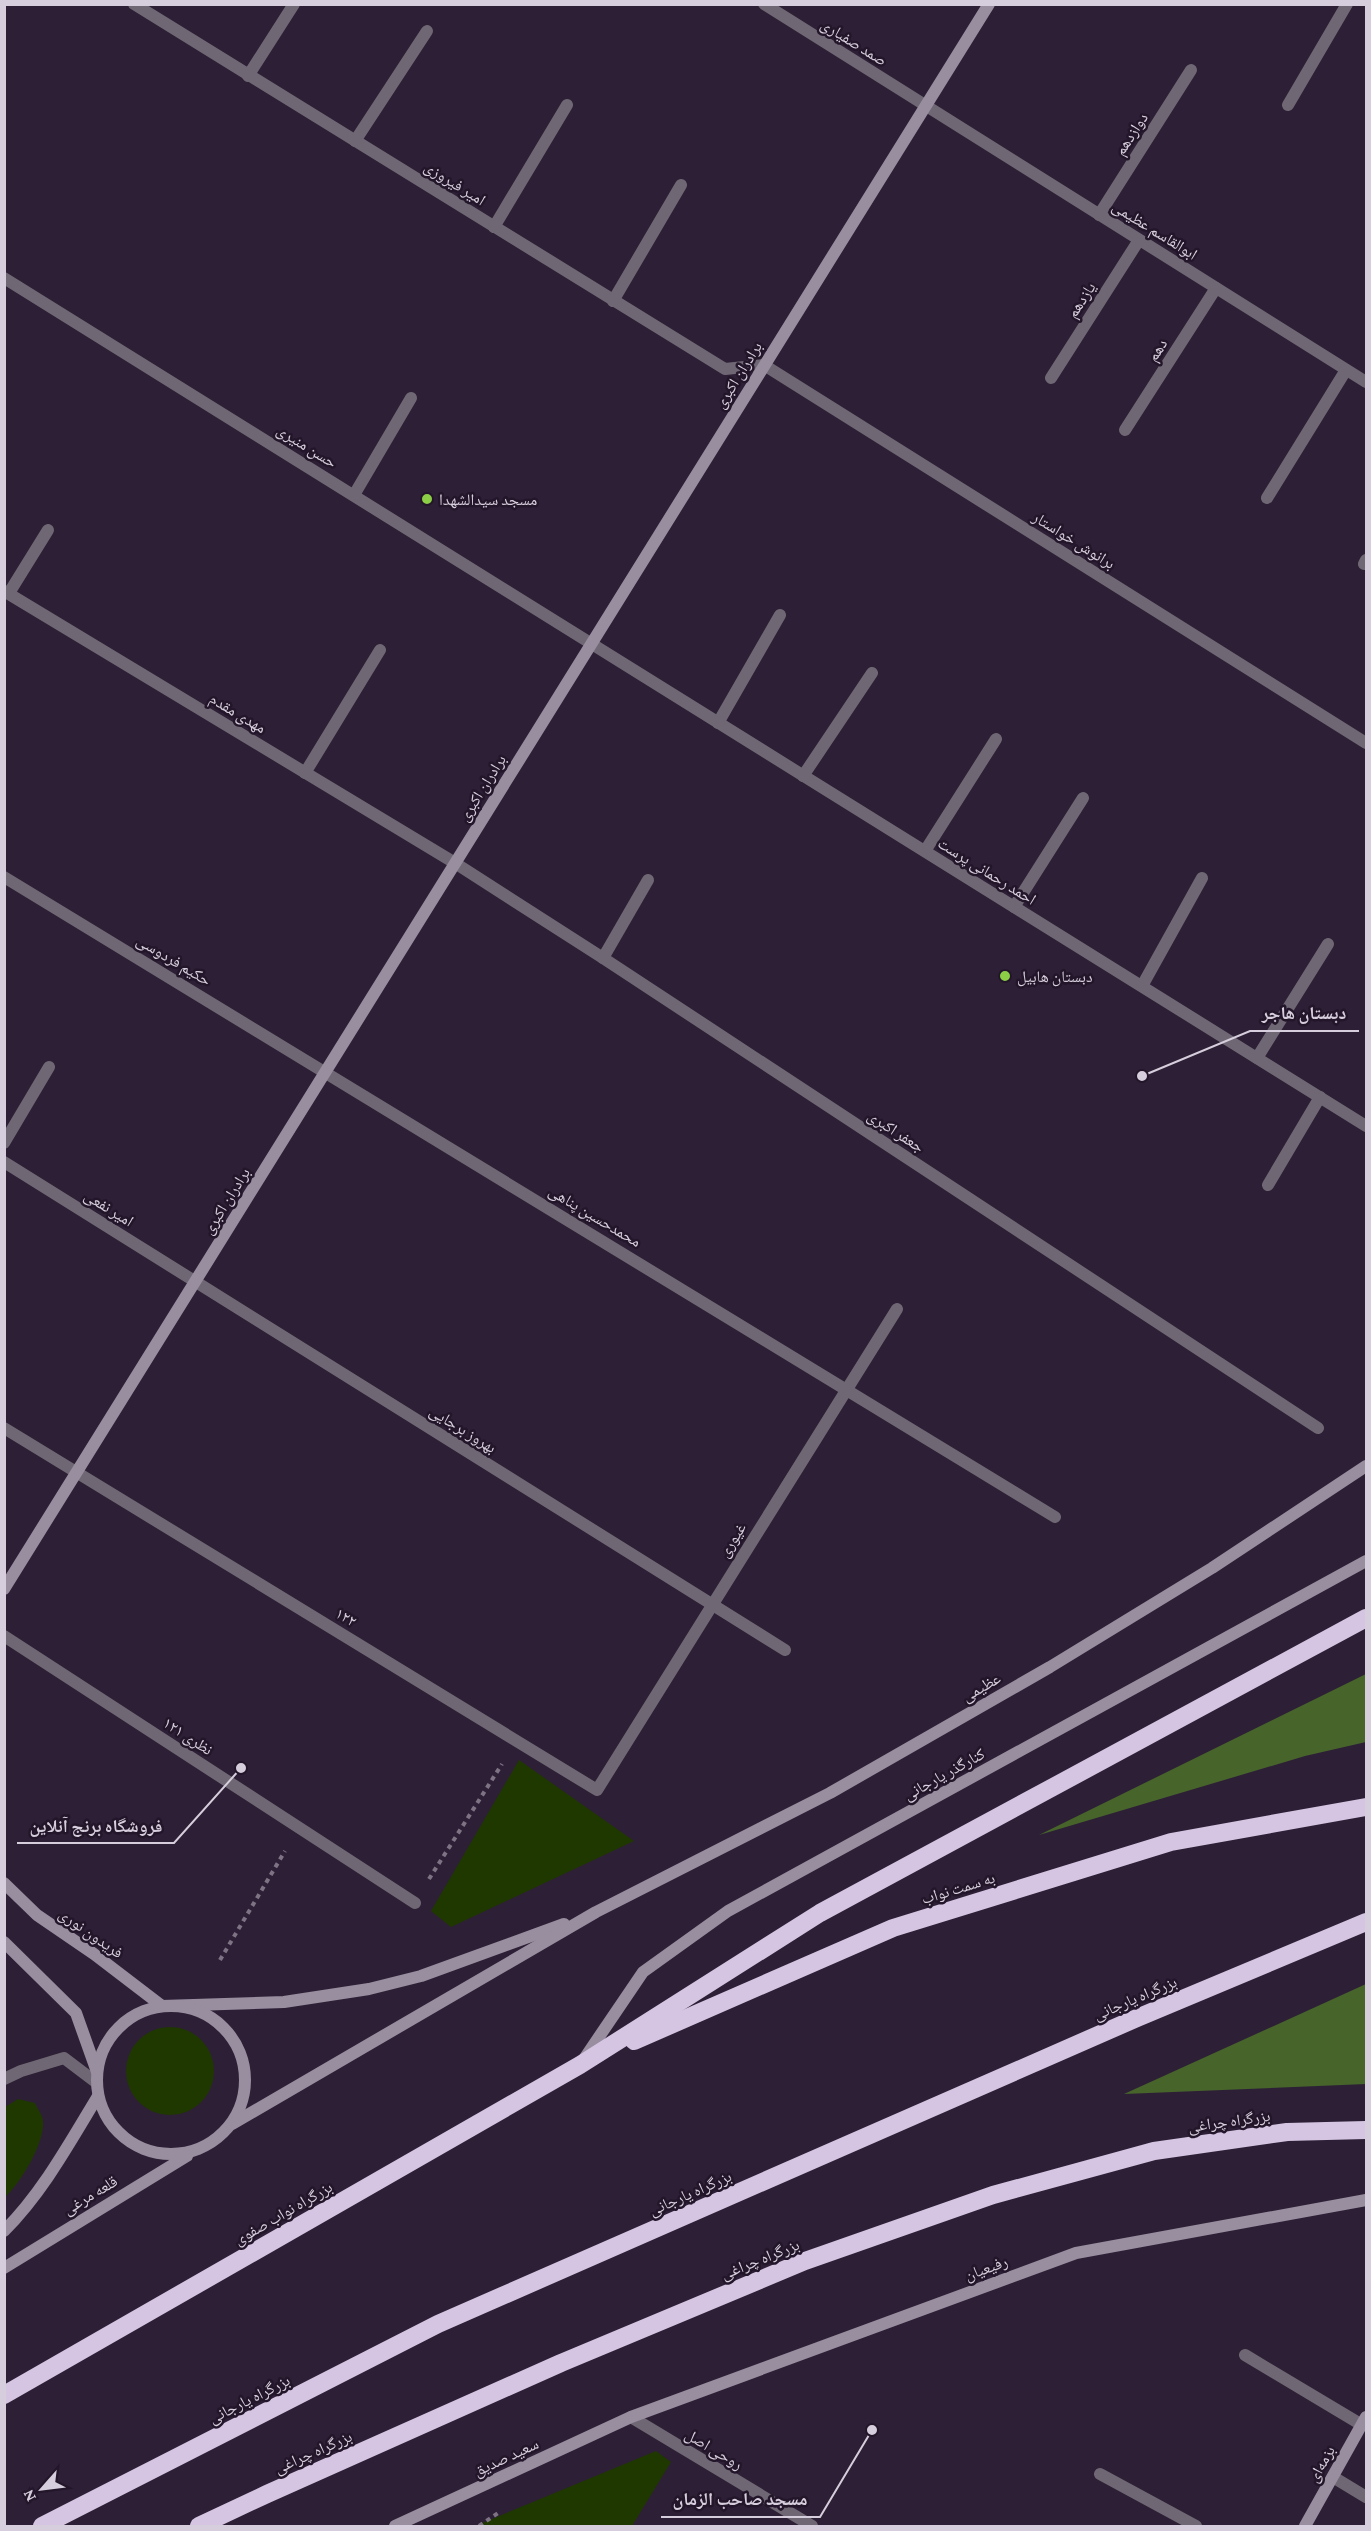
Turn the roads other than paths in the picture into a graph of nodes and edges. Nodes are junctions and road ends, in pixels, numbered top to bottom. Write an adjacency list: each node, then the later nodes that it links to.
1 (134, 4): 8 (street, امیر فیروزی)
2 (294, 4): 8 (street)
3 (764, 4): 11 (street, صمد صفیاری)
4 (988, 4): 11 (street, برادران اکبری)
5 (1347, 4): 10 (street)
6 (427, 31): 12 (street)
7 (1191, 70): 14 (street, دوازدهم)
8 (248, 76): 12 (street, امیر فیروزی)
9 (567, 105): 15 (street)
10 (1288, 105)
11 (926, 107): 14 (street, ابوالقاسم عظیمی); 20 (street, برادران اکبری)
12 (355, 141): 15 (street, امیر فیروزی)
13 (681, 185): 19 (street)
14 (1098, 215): 16 (street, ابوالقاسم عظیمی)
15 (494, 227): 19 (street, امیر فیروزی)
16 (1139, 240): 18 (street, ابوالقاسم عظیمی); 22 (street, یازدهم)
17 (4, 278): 26 (street, حسن منیری)
18 (1216, 288): 21 (street, ابوالقاسم عظیمی); 25 (street, دهم)
19 (613, 301): 20 (street, امیر فیروزی)
20 (764, 365): 31 (street, برادران اکبری); 36 (street, برانوش خواستار)
21 (1346, 370): 23 (street, ابوالقاسم عظیمی); 27 (street)
22 (1051, 378)
23 (1366, 382)
24 (411, 398): 26 (street)
25 (1125, 430)
26 (354, 495): 31 (street, حسن منیری)
27 (1268, 498)
28 (48, 530): 29 (street)
29 (7, 592): 37 (street, مهدی مقدم)
30 (780, 615): 34 (street)
31 (591, 644): 34 (street, احمد رحمانی پرست); 41 (street, برادران اکبری)
32 (380, 650): 37 (street)
33 (872, 673): 38 (street)
34 (718, 723): 38 (street, احمد رحمانی پرست)
35 (996, 739): 40 (street)
36 (1366, 743)
37 (305, 773): 41 (street, مهدی مقدم)
38 (803, 776): 40 (street, احمد رحمانی پرست)
39 (1083, 798): 45 (street)
40 (925, 851): 45 (street, احمد رحمانی پرست)
41 (455, 863): 47 (street, جعفر اکبری); 51 (street, برادران اکبری)
42 (4, 876): 51 (street, حکیم فردوسی)
43 (1202, 878): 48 (street)
44 (648, 880): 47 (street)
45 (1014, 907): 48 (street, احمد رحمانی پرست)
46 (1328, 944): 49 (street)
47 (603, 958): 61 (street, جعفر اکبری)
48 (1142, 986): 49 (street, احمد رحمانی پرست)
49 (1257, 1058): 52 (street, احمد رحمانی پرست)
50 (49, 1067): 54 (street)
51 (326, 1071): 57 (street, برادران اکبری); 59 (street, محمدحسین پناهی)
52 (1320, 1097): 53 (street, احمد رحمانی پرست); 56 (street)
53 (1366, 1126)
54 (4, 1143)
55 (4, 1162): 57 (street, امیر نفعی)
56 (1268, 1185)
57 (196, 1282): 63 (street, برادران اکبری); 67 (street, بهروز برجایی)
58 (897, 1309): 59 (street, غیوری)
59 (846, 1389): 64 (street, محمدحسین پناهی); 67 (street, غیوری)
60 (4, 1428): 63 (street, ۱۲۲)
61 (1318, 1428)
62 (1366, 1466): 75 (street, عظیمی)
63 (77, 1472): 66 (street, برادران اکبری); 71 (street, ۱۲۲)
64 (1055, 1516)
65 (1366, 1561): 79 (street, کنارگذر یارجانی)
66 (4, 1589)
67 (712, 1604): 70 (street, بهروز برجایی); 71 (street, غیوری)
68 (1366, 1618): 79 (highway)
69 (4, 1636): 74 (street, نظری ۱۲۱)
70 (785, 1650)
71 (597, 1790)
72 (1366, 1807): 79 (highway, به سمت نواب)
73 (4, 1883): 78 (street, فریدون نوری)
74 (415, 1903)
75 (596, 1912): 78 (street); 82 (street)
76 (1366, 1922): 95 (highway, بزرگراه یارجانی)
77 (7, 1945): 81 (street)
78 (162, 2006): 81 (street); 82 (street)
79 (580, 2065): 89 (highway, بزرگراه نواب صفوی)
80 (4, 2079): 81 (street)
81 (97, 2084): 84 (street); 86 (street)
82 (232, 2124): 84 (street)
83 (1366, 2130): 96 (highway, بزرگراه چراغی)
84 (194, 2152): 87 (street, قلعه مرغی)
85 (1366, 2200): 90 (street, رفیعیان)
86 (4, 2231)
87 (4, 2268)
88 (1245, 2355): 91 (street)
89 (4, 2396)
90 (631, 2417): 97 (street, سعید صدیق); 98 (street, روحی اصل)
91 (1364, 2421): 93 (street, بزمه‌ای)
92 (1101, 2474): 99 (street)
93 (1333, 2477): 94 (street); 100 (street, بزمه‌ای)
94 (1366, 2497)
95 (42, 2526)
96 (199, 2526)
97 (395, 2526)
98 (812, 2526)
99 (1196, 2526)
100 (1305, 2526)

